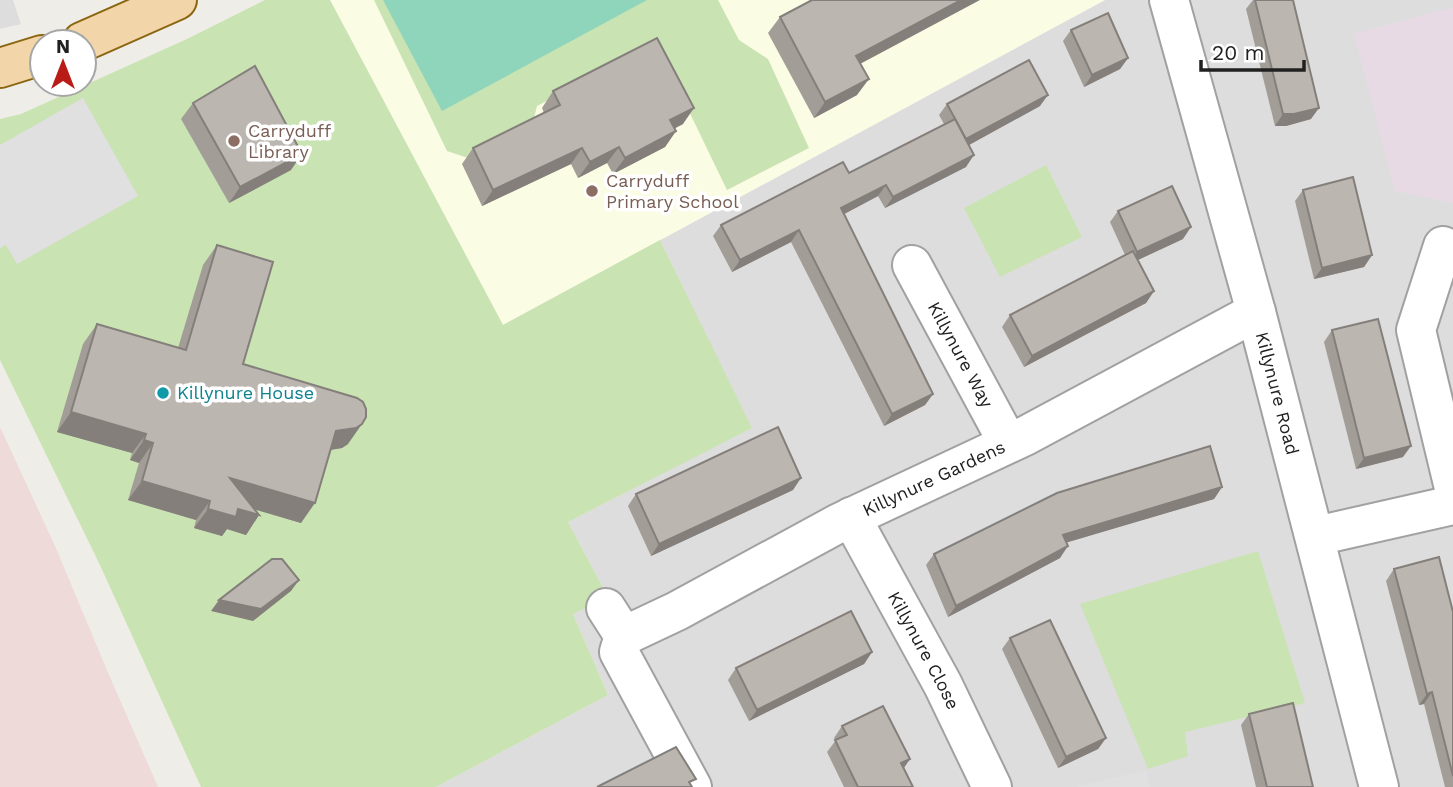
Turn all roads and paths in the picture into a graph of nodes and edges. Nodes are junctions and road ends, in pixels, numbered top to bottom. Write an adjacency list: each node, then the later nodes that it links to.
1 (1169, 0): 8 (street, Killynure Road)
2 (167, 2): 3 (main road)
3 (98, 34)
4 (28, 59): 5 (main road)
5 (0, 68)
6 (1443, 246): 10 (street)
7 (912, 265): 9 (street, Killynure Way)
8 (1256, 312): 9 (street, Killynure Gardens); 13 (street, Killynure Road)
9 (1008, 443): 12 (street, Killynure Gardens)
10 (1453, 484)
11 (1453, 505): 13 (street)
12 (850, 517): 14 (street, Killynure Gardens); 15 (street, Killynure Close)
13 (1316, 536): 16 (street, Killynure Road)
14 (692, 787)
15 (992, 787)
16 (1379, 787)

